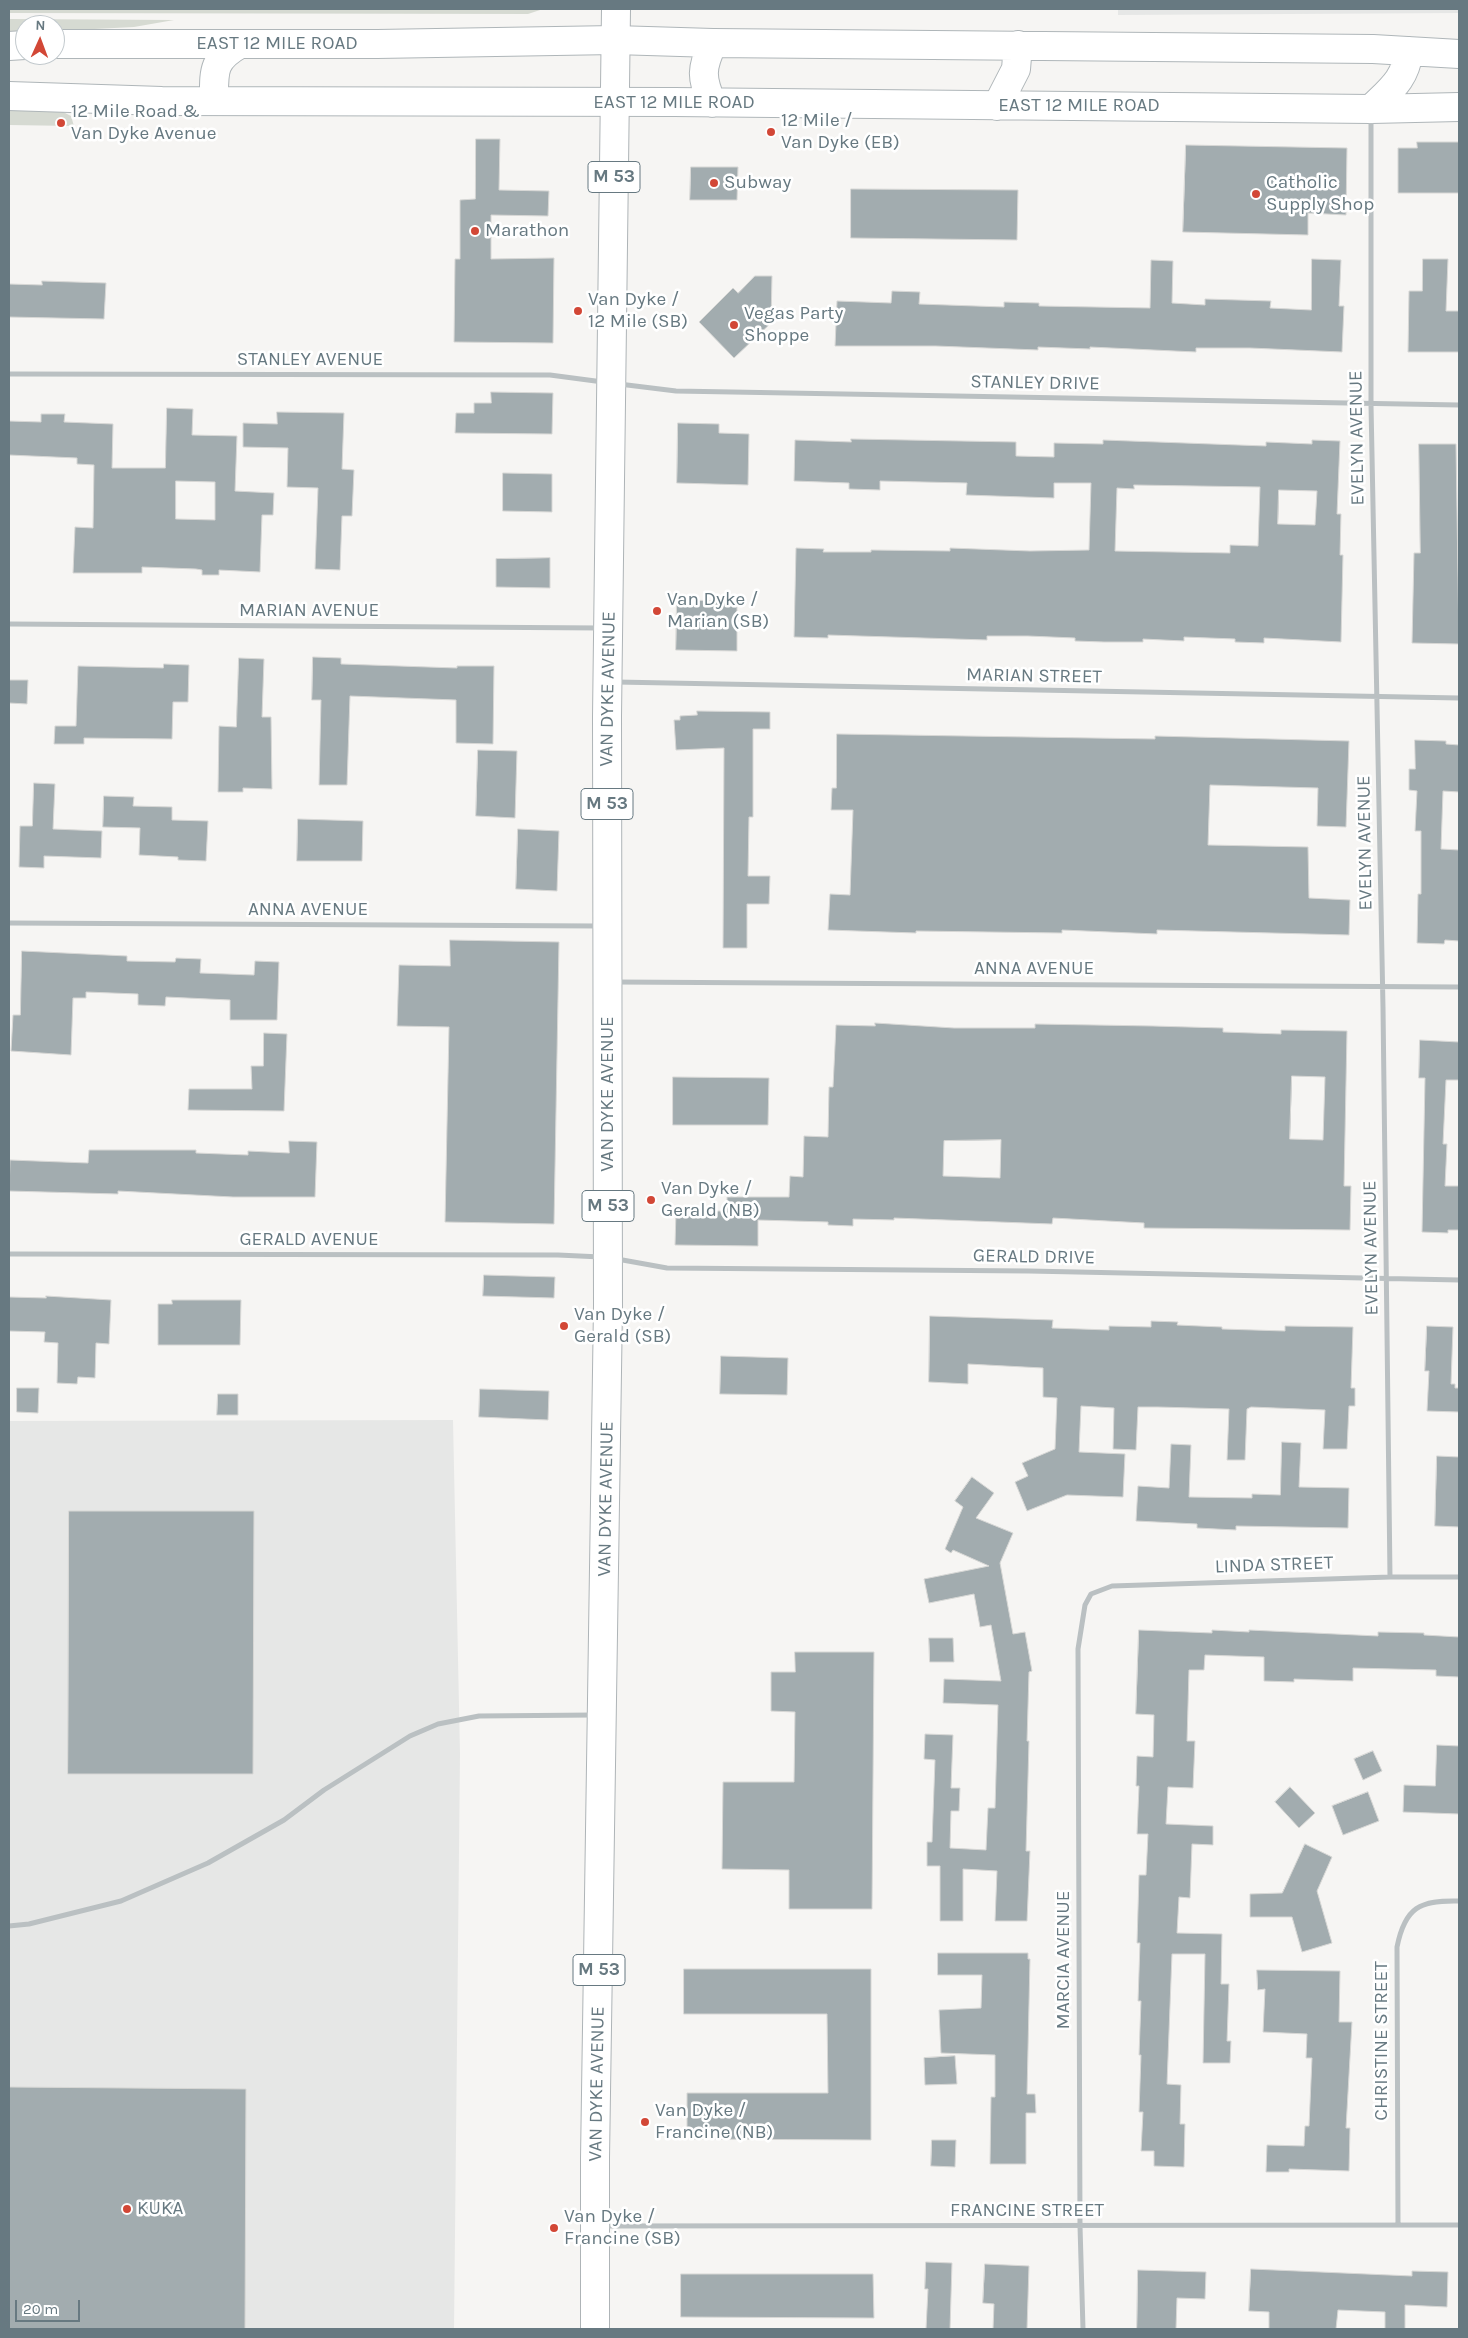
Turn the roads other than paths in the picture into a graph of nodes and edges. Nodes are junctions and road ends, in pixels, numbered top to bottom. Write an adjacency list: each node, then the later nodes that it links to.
1 (616, 9): 2 (main road, VAN DYKE AVENUE / M 53)
2 (615, 40): 3 (main road, EAST 12 MILE ROAD); 5 (main road, EAST 12 MILE ROAD); 11 (main road, VAN DYKE AVENUE / M 53)
3 (713, 43): 6 (main road, EAST 12 MILE ROAD); 12 (main road)
4 (65, 44): 5 (main road, EAST 12 MILE ROAD)
5 (240, 44): 10 (main road)
6 (1018, 45): 7 (main road, EAST 12 MILE ROAD); 13 (main road)
7 (1409, 51): 8 (main road, EAST 12 MILE ROAD); 15 (main road)
8 (1459, 54)
9 (9, 96): 10 (main road, EAST 12 MILE ROAD)
10 (214, 101): 11 (main road, EAST 12 MILE ROAD)
11 (615, 103): 12 (main road, EAST 12 MILE ROAD); 17 (main road, VAN DYKE AVENUE / M 53)
12 (712, 103): 13 (main road, EAST 12 MILE ROAD)
13 (997, 106): 15 (main road, EAST 12 MILE ROAD)
14 (1459, 107): 15 (main road, EAST 12 MILE ROAD)
15 (1371, 109): 18 (street, EVELYN AVENUE)
16 (9, 374): 17 (street, STANLEY AVENUE)
17 (611, 383): 18 (street, STANLEY DRIVE); 21 (main road, VAN DYKE AVENUE / M 53)
18 (1371, 405): 19 (street, STANLEY DRIVE); 23 (street, EVELYN AVENUE)
19 (1459, 405)
20 (9, 624): 21 (street, MARIAN AVENUE)
21 (609, 628): 22 (main road, VAN DYKE AVENUE / M 53)
22 (608, 682): 23 (street, MARIAN STREET); 26 (main road, VAN DYKE AVENUE / M 53)
23 (1378, 698): 24 (street, MARIAN STREET); 28 (street, EVELYN AVENUE)
24 (1459, 698)
25 (9, 923): 26 (street, ANNA AVENUE)
26 (608, 926): 27 (main road, VAN DYKE AVENUE / M 53)
27 (608, 982): 28 (street, ANNA AVENUE); 31 (main road, VAN DYKE AVENUE / M 53)
28 (1383, 986): 29 (street, ANNA AVENUE); 32 (street, EVELYN AVENUE)
29 (1459, 987)
30 (9, 1254): 31 (street, GERALD AVENUE)
31 (608, 1257): 32 (street, GERALD DRIVE); 37 (main road, VAN DYKE AVENUE / M 53)
32 (1387, 1279): 33 (street, GERALD DRIVE); 34 (street, EVELYN AVENUE)
33 (1459, 1280)
34 (1390, 1577): 35 (street, LINDA STREET); 36 (street, LINDA STREET)
35 (1459, 1577)
36 (1091, 1594): 43 (street, MARCIA AVENUE)
37 (603, 1715): 39 (street); 42 (main road, VAN DYKE AVENUE / M 53)
38 (1459, 1901): 40 (street, CHRISTINE STREET)
39 (9, 1926)
40 (1398, 2225): 41 (street, FRANCINE STREET); 43 (street, FRANCINE STREET)
41 (1459, 2225)
42 (596, 2226): 43 (street, FRANCINE STREET); 44 (main road, VAN DYKE AVENUE / M 53)
43 (1080, 2226): 45 (street, MARCIA AVENUE)
44 (595, 2329)
45 (1082, 2329)

